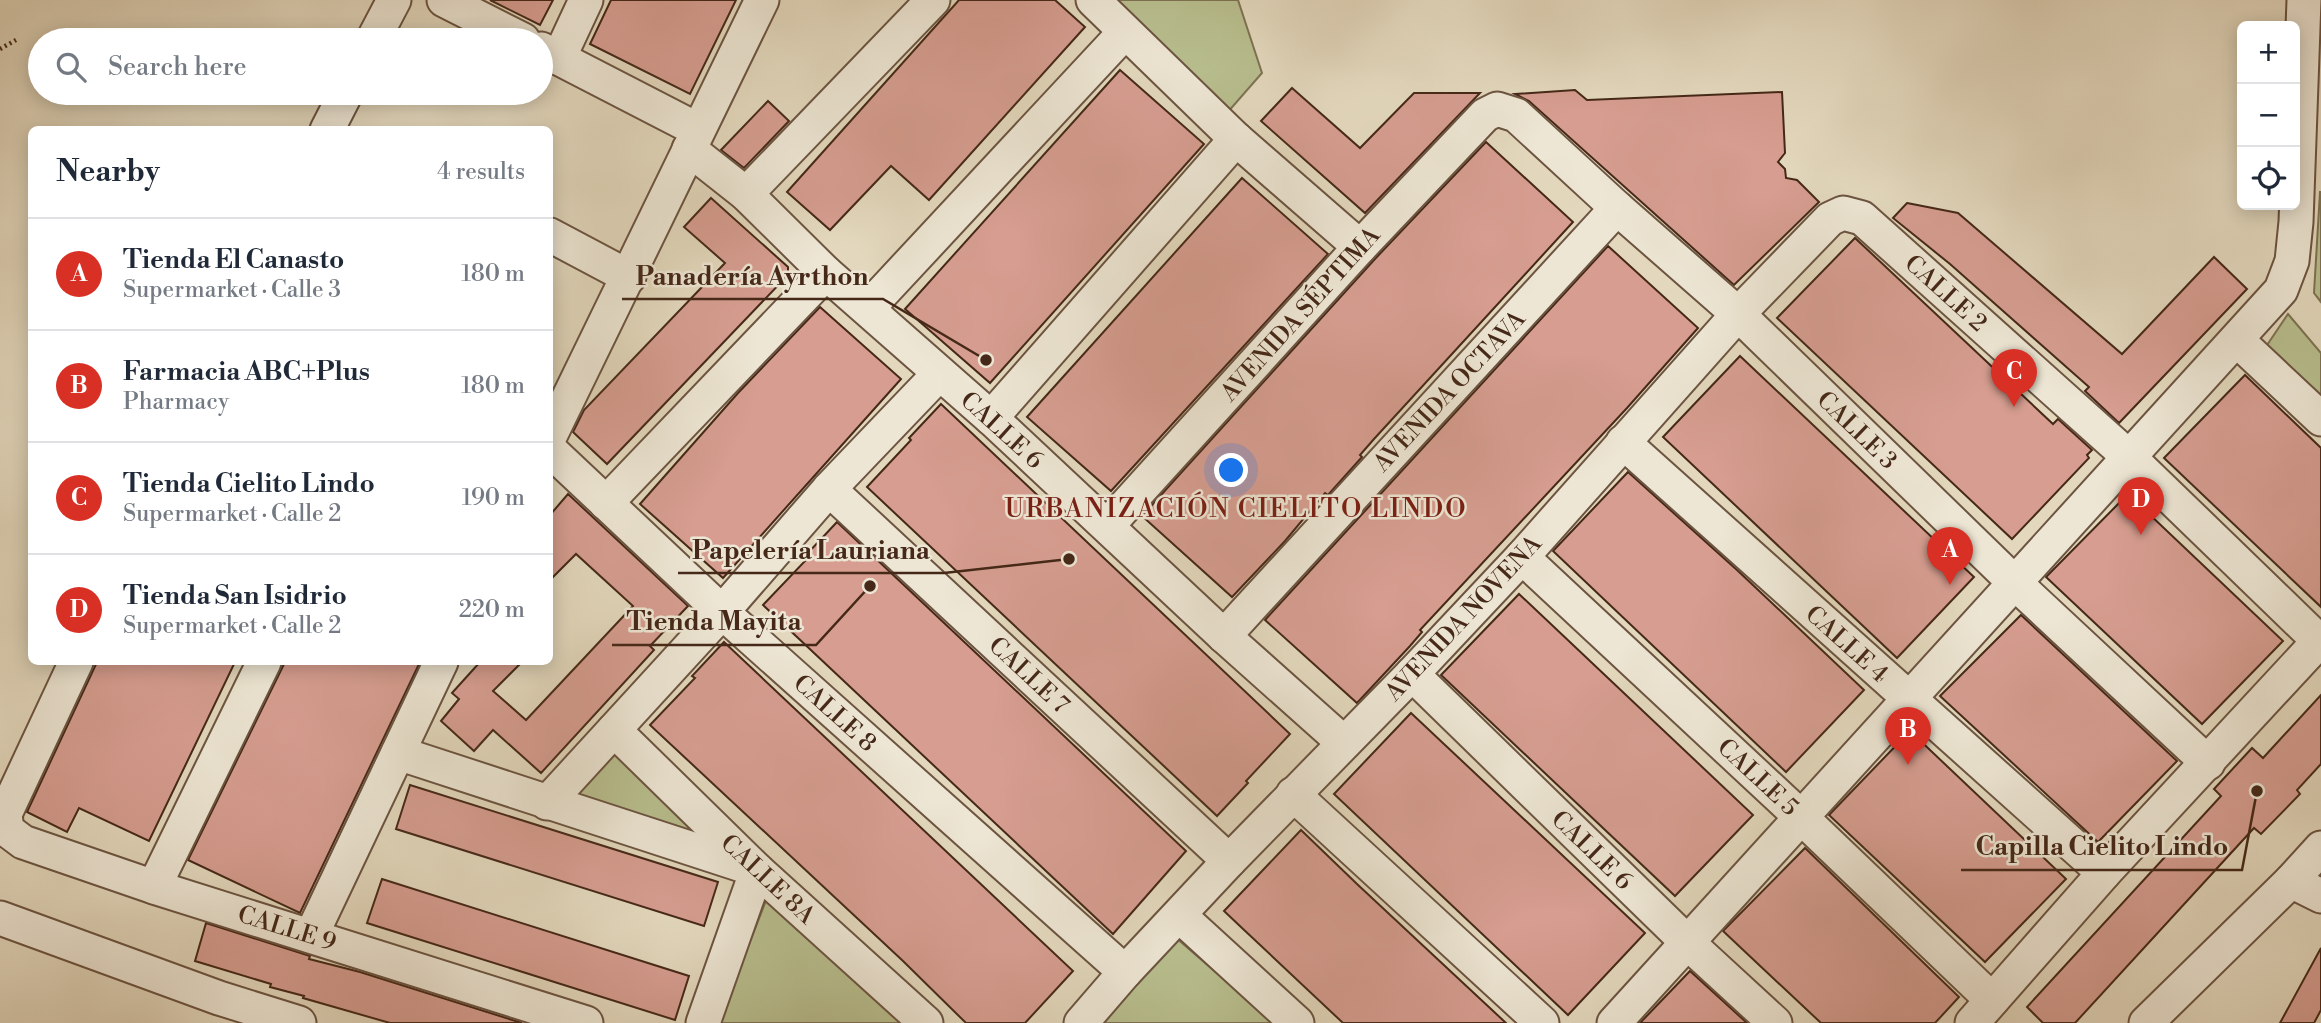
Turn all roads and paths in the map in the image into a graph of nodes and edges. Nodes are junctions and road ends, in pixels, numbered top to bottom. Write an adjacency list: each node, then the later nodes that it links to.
1 (394, 0): 8 (street)
2 (444, 0): 9 (street)
3 (586, 0): 13 (street)
4 (762, 0): 19 (street)
5 (933, 0): 20 (street)
6 (1093, 0): 10 (street)
7 (2304, 0): 29 (street)
8 (379, 28)
9 (499, 28)
10 (1125, 32): 18 (street); 27 (street)
11 (16, 40): 12 (path)
12 (0, 49)
13 (553, 50)
14 (553, 56): 19 (street, CALLE 6)
15 (341, 105): 17 (street)
16 (1497, 109): 21 (street, CALLE 3); 24 (street, AVENIDA SÉPTIMA)
17 (333, 126)
18 (1236, 139): 24 (street); 31 (street)
19 (693, 140): 20 (street, CALLE 6); 26 (street)
20 (746, 194): 25 (street, CALLE 6)
21 (1617, 208): 28 (street, CALLE 3); 43 (street, AVENIDA OCTAVA)
22 (1843, 213): 28 (street, AVENIDA NOVENA); 36 (street, CALLE 2)
23 (553, 237): 26 (street)
24 (1360, 247): 39 (street, AVENIDA SÉPTIMA)
25 (826, 273): 27 (street, CALLE 6); 38 (street)
26 (629, 277): 33 (street)
27 (867, 309): 30 (street, CALLE 6)
28 (1738, 314): 34 (street, AVENIDA NOVENA); 41 (street, CALLE 3)
29 (2237, 340): 32 (street); 36 (street)
30 (939, 374): 31 (street, CALLE 6); 37 (street)
31 (991, 418): 39 (street, CALLE 6)
32 (2321, 419)
33 (553, 430)
34 (1623, 442): 40 (street, AVENIDA NOVENA); 49 (street, CALLE 4)
35 (553, 453): 38 (street, CALLE 8)
36 (2130, 458): 41 (street); 44 (street, CALLE 2)
37 (829, 489): 42 (street); 58 (street, CALLE 7)
38 (606, 503): 42 (street, CALLE 8)
39 (1108, 525): 43 (street, CALLE 6)
40 (1522, 556): 48 (street, AVENIDA NOVENA); 56 (street, CALLE 5)
41 (2016, 584): 49 (street); 53 (street, CALLE 3)
42 (722, 612): 50 (street); 68 (street, CALLE 8)
43 (1224, 636): 51 (street, CALLE 6)
44 (2320, 640): 53 (street)
45 (75, 665): 62 (street, CALLE 9)
46 (263, 665): 62 (street)
47 (440, 665): 52 (street)
48 (1412, 674): 51 (street, AVENIDA NOVENA); 67 (street, CALLE 6)
49 (1910, 700): 56 (street); 60 (street, CALLE 4)
50 (614, 730): 55 (street); 59 (street, CALLE 8A)
51 (1344, 743): 54 (street, AVENIDA NOVENA)
52 (398, 753): 55 (street); 66 (street)
53 (2207, 763): 60 (street)
54 (1293, 794): 58 (street, AVENIDA NOVENA); 77 (street)
55 (547, 803): 59 (street)
56 (1802, 818): 67 (street); 69 (street, CALLE 5)
57 (2321, 848): 61 (street)
58 (1229, 861): 64 (street, AVENIDA NOVENA)
59 (757, 870): 73 (street); 74 (street, CALLE 8A)
60 (2104, 873): 69 (street)
61 (2291, 881): 63 (street); 70 (street)
62 (154, 887): 66 (street, CALLE 9)
63 (2321, 896)
64 (1180, 916): 68 (street, AVENIDA NOVENA); 76 (street)
65 (0, 918): 71 (street)
66 (311, 936): 72 (street, CALLE 9)
67 (1688, 943): 78 (street); 79 (street, CALLE 6)
68 (1125, 972): 75 (street, AVENIDA NOVENA)
69 (1982, 1012)
70 (2154, 1021)
71 (299, 1023)
72 (586, 1023)
73 (703, 1023)
74 (926, 1023)
75 (1081, 1023)
76 (1297, 1023)
77 (1542, 1023)
78 (1614, 1023)
79 (1775, 1023)

